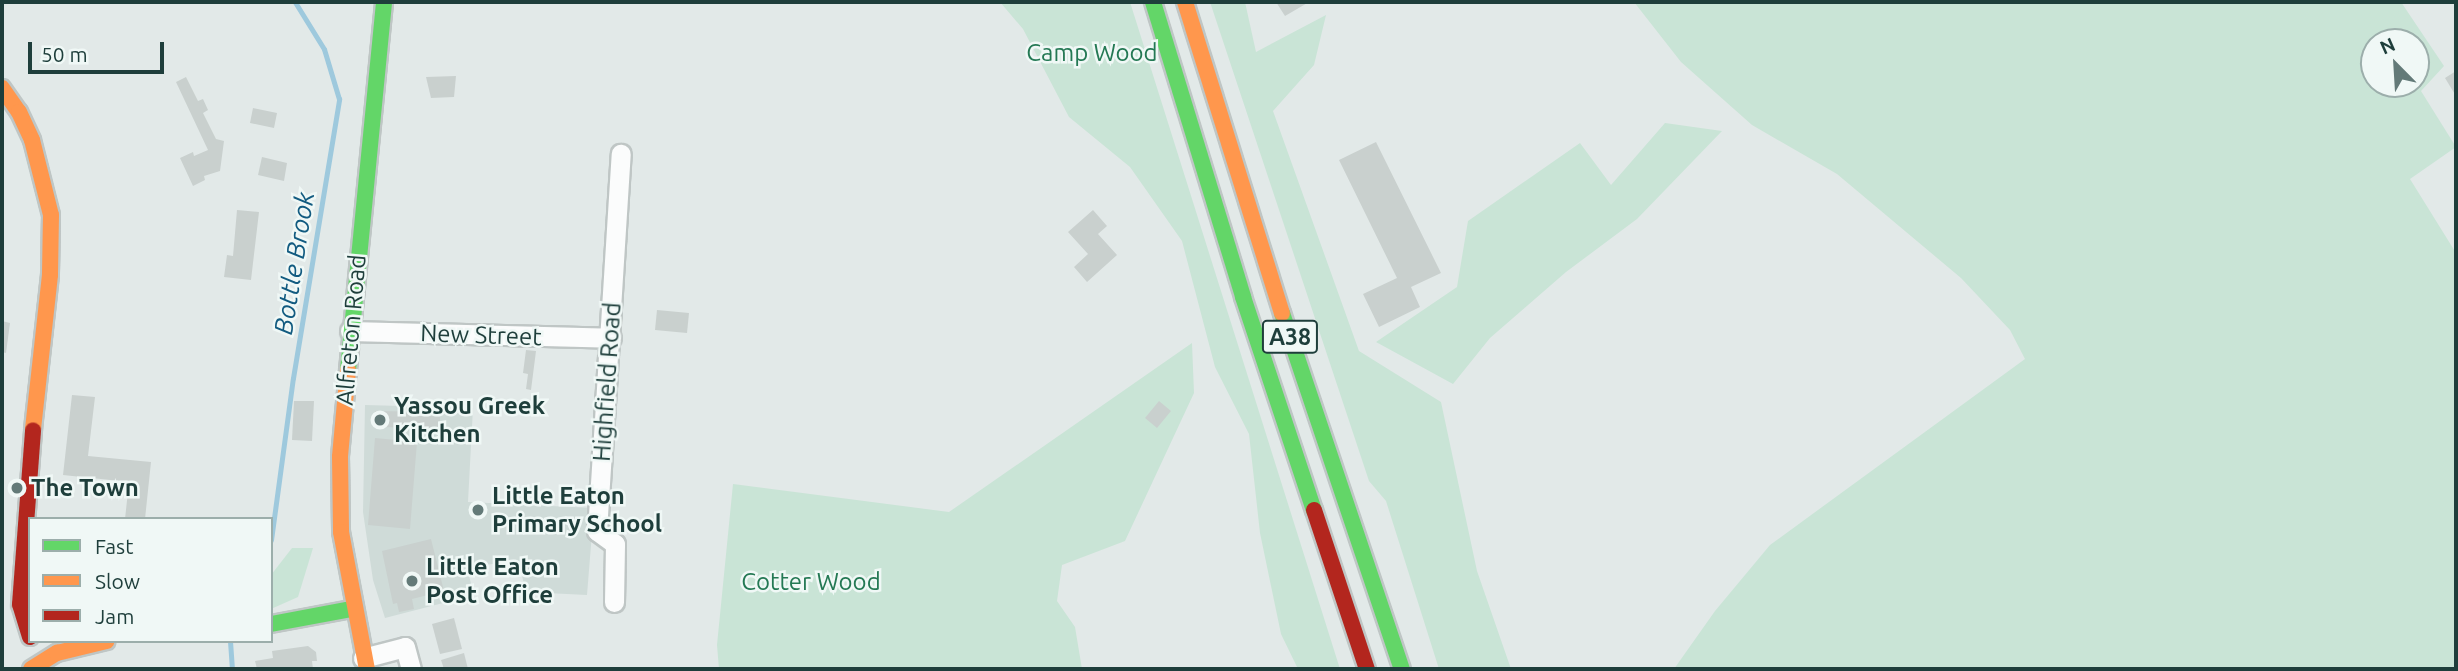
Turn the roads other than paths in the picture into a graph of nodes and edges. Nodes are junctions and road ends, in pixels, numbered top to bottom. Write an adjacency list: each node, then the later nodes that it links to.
1 (384, 2): 6 (main road, Alfreton Road)
2 (1153, 2): 17 (main road, A38)
3 (1185, 2): 18 (main road, A38)
4 (2, 88): 11 (main road)
5 (621, 154): 7 (street, Highfield Road)
6 (350, 331): 7 (street, New Street); 9 (main road, Alfreton Road)
7 (611, 338): 8 (street, Highfield Road)
8 (614, 602)
9 (351, 609): 10 (main road); 14 (main road, Alfreton Road)
10 (273, 624)
11 (28, 629)
12 (32, 643): 15 (main road)
13 (95, 643): 15 (main road)
14 (365, 664): 16 (street, Alfreton Road)
15 (37, 665)
16 (411, 669)
17 (1367, 669)
18 (1402, 669)

